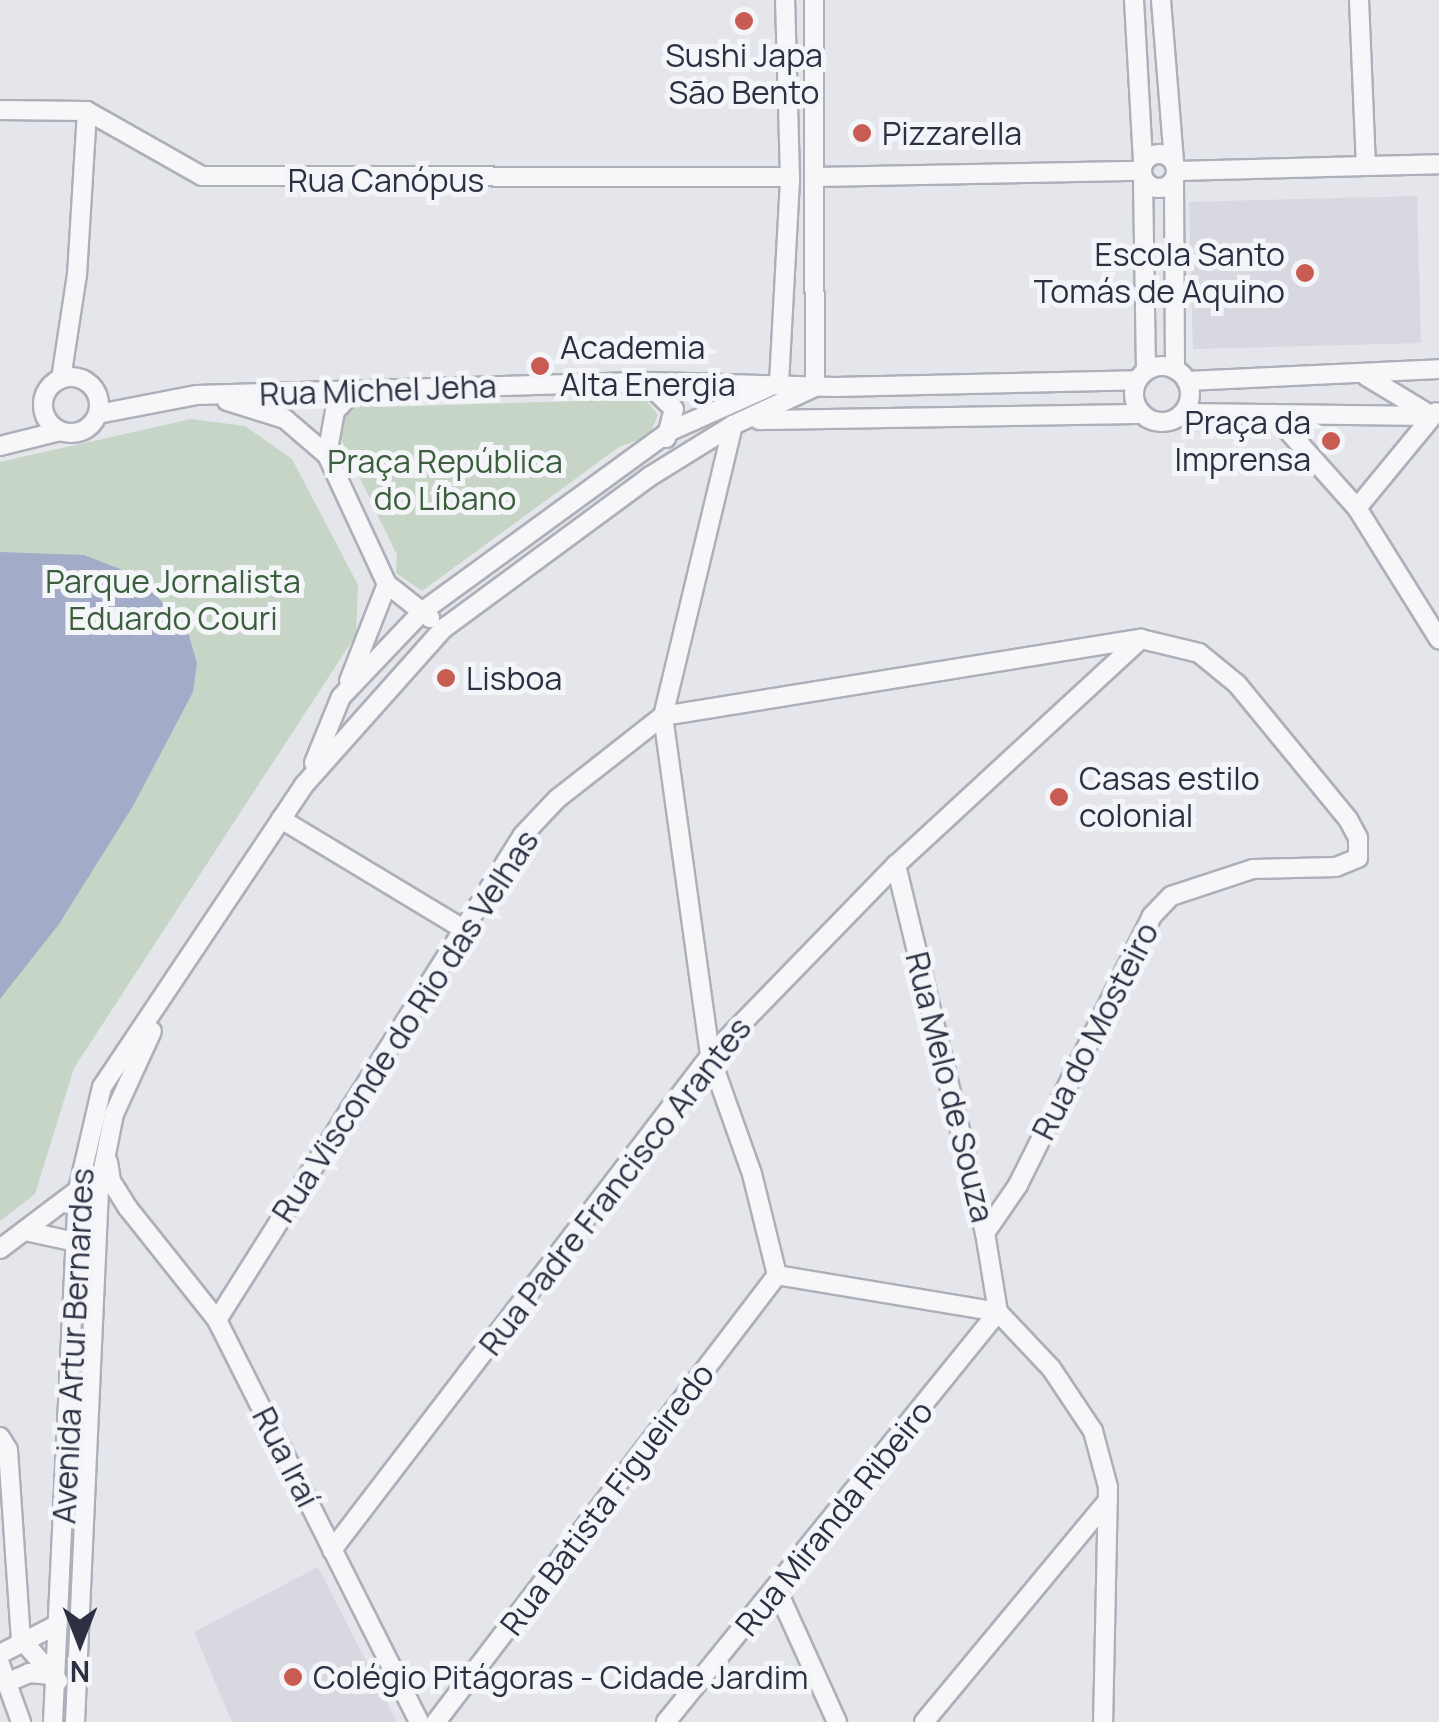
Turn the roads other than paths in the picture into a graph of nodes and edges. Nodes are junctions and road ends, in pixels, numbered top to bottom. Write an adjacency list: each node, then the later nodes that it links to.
1 (785, 0): 13 (street)
2 (814, 0): 12 (street)
3 (1134, 0): 10 (street)
4 (1161, 0): 11 (street)
5 (1359, 0): 9 (street)
6 (0, 110): 7 (street, Rua Canópus)
7 (88, 111): 13 (street, Rua Canópus); 18 (street)
8 (1439, 164): 9 (street)
9 (1366, 165): 11 (street)
10 (1143, 171): 11 (street); 11 (street); 12 (street); 15 (street)
11 (1175, 171): 16 (street)
12 (817, 176): 21 (street)
13 (790, 177): 20 (street)
14 (1439, 369): 17 (street)
15 (1142, 375): 16 (street); 21 (street, Rua Michel Jeha); 29 (street)
16 (1181, 375): 17 (street); 26 (street)
17 (1366, 376): 27 (street)
18 (68, 378): 23 (street); 33 (street)
19 (647, 382): 20 (street, Rua Michel Jeha); 22 (street, Rua Michel Jeha); 34 (street)
20 (778, 383): 21 (street, Rua Michel Jeha); 34 (street, Avenida Artur Bernardes)
21 (815, 387): 31 (street, Avenida Artur Bernardes)
22 (354, 391): 24 (street, Rua Michel Jeha); 36 (street)
23 (96, 393): 25 (street, Rua Michel Jeha); 28 (street)
24 (197, 395): 25 (street, Rua Michel Jeha); 36 (street)
25 (158, 399): 28 (street, Rua Michel Jeha)
26 (1183, 413): 29 (street); 30 (street)
27 (1436, 413): 30 (street); 38 (street)
28 (98, 414): 33 (street)
29 (1142, 414): 31 (street)
30 (1274, 414): 38 (street)
31 (754, 420): 32 (street, Avenida Artur Bernardes)
32 (734, 425): 37 (street, Avenida Artur Bernardes); 45 (street)
33 (53, 426): 35 (street)
34 (670, 430): 37 (street); 40 (street, Avenida Artur Bernardes)
35 (6, 444)
36 (328, 455): 39 (street)
37 (649, 477): 41 (street, Avenida Artur Bernardes)
38 (1357, 508): 43 (street)
39 (387, 584): 40 (street); 44 (street)
40 (423, 611): 41 (street); 44 (street, Avenida Artur Bernardes)
41 (443, 629): 46 (street, Avenida Artur Bernardes)
42 (1141, 639): 45 (street); 48 (street, Rua Padre Francisco Arantes); 59 (street, Rua do Mosteiro)
43 (1439, 639)
44 (341, 697): 46 (street, Avenida Artur Bernardes)
45 (663, 716): 49 (street, Rua Visconde do Rio das Velhas); 51 (street)
46 (304, 785): 47 (street, Avenida Artur Bernardes)
47 (281, 820): 49 (street); 50 (street, Avenida Artur Bernardes)
48 (896, 864): 51 (street, Rua Padre Francisco Arantes); 59 (street, Rua Melo de Souza)
49 (463, 929): 64 (street, Rua Visconde do Rio das Velhas)
50 (169, 994): 52 (street, Avenida Artur Bernardes); 53 (street, Avenida Artur Bernardes)
51 (710, 1056): 62 (street); 68 (street, Rua Padre Francisco Arantes)
52 (106, 1143): 54 (street, Avenida Artur Bernardes); 56 (street, Rua Iraí)
53 (84, 1149): 54 (street); 55 (street, Avenida Artur Bernardes)
54 (99, 1188): 56 (street); 57 (street, Avenida Artur Bernardes)
55 (78, 1190): 58 (street); 60 (street, Avenida Artur Bernardes)
56 (128, 1208): 57 (street); 64 (street, Rua Iraí)
57 (97, 1226): 76 (street, Avenida Artur Bernardes)
58 (25, 1231): 60 (street); 61 (street)
59 (986, 1233): 63 (street, Rua Melo de Souza)
60 (76, 1242): 70 (street, Avenida Artur Bernardes)
61 (0, 1249)
62 (777, 1274): 63 (street); 80 (street, Rua Batista Figueiredo)
63 (998, 1312): 67 (street); 69 (street, Rua Miranda Ribeiro)
64 (217, 1320): 68 (street, Rua Iraí)
65 (0, 1437): 66 (street)
66 (4, 1460): 71 (street)
67 (1108, 1500): 83 (street); 84 (street)
68 (332, 1550): 79 (street, Rua Iraí)
69 (778, 1592): 81 (street, Rua Miranda Ribeiro); 82 (street)
70 (58, 1624): 71 (street); 74 (street, Avenida Artur Bernardes)
71 (22, 1639): 72 (street); 74 (street)
72 (0, 1654)
73 (0, 1664): 75 (street)
74 (54, 1674): 75 (street); 76 (street); 78 (street, Avenida Artur Bernardes)
75 (6, 1683): 77 (street)
76 (75, 1720)
77 (21, 1722)
78 (53, 1722)
79 (419, 1722)
80 (436, 1722)
81 (666, 1722)
82 (837, 1722)
83 (924, 1722)
84 (1103, 1722)

